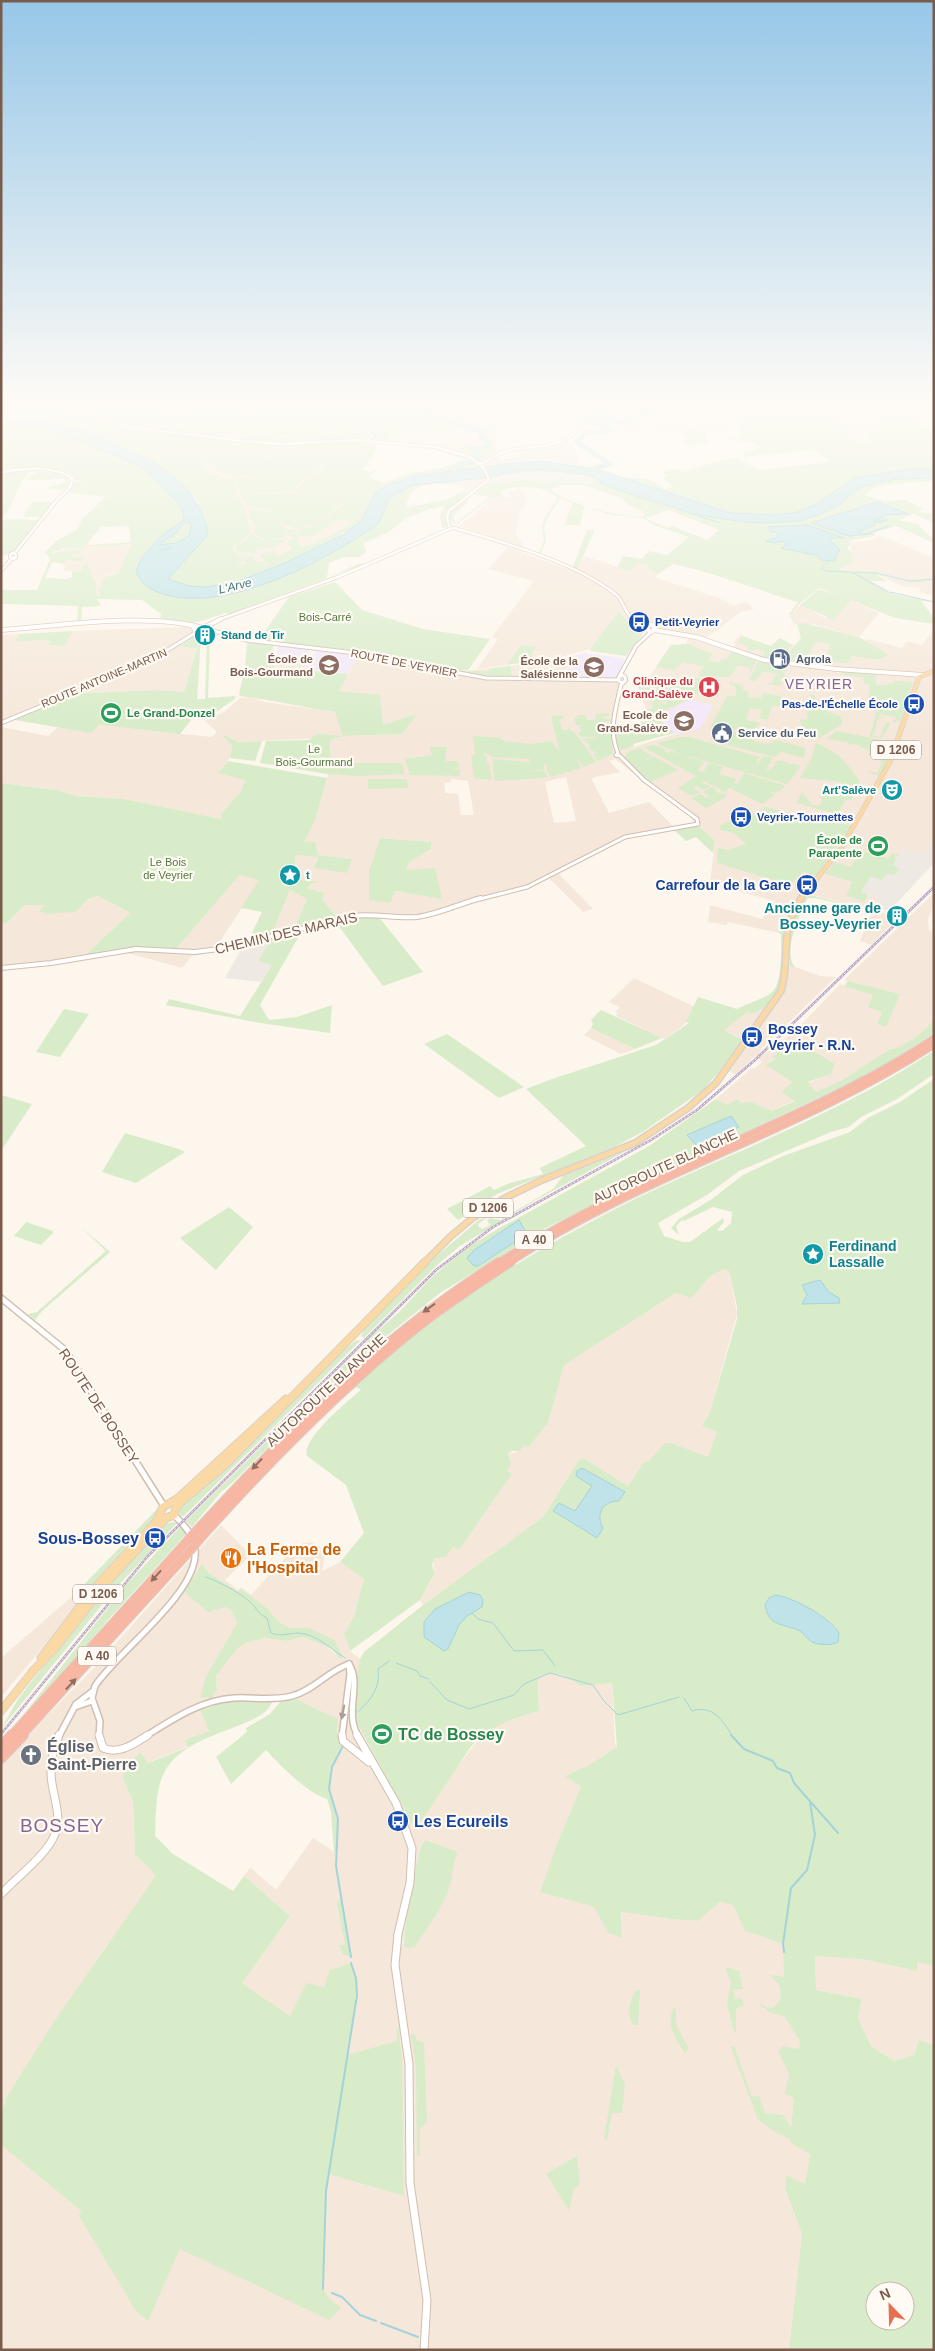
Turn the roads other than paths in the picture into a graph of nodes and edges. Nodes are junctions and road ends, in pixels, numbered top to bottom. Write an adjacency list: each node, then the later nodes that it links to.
1 (46, 514): 4 (street)
2 (448, 514): 3 (main road)
3 (452, 526): 5 (main road); 10 (main road)
4 (1, 570)
5 (217, 620): 7 (main road); 9 (main road)
6 (142, 624): 7 (main road, ROUTE DE VEYRIER); 8 (main road, ROUTE DE VEYRIER); 12 (main road, ROUTE DE VEYRIER)
7 (192, 624): 9 (main road, ROUTE DE VEYRIER); 15 (main road)
8 (134, 626)
9 (203, 628): 15 (street, ROUTE ANTOINE-MARTIN); 20 (street, ROUTE DE VEYRIER)
10 (648, 628): 11 (main road); 16 (street)
11 (654, 629): 16 (street); 19 (main road)
12 (27, 630): 13 (main road, ROUTE DE VEYRIER); 14 (main road, ROUTE DE VEYRIER)
13 (67, 630)
14 (1, 632)
15 (196, 632): 23 (street, ROUTE ANTOINE-MARTIN)
16 (646, 634): 17 (street)
17 (624, 670): 20 (street); 21 (street)
18 (934, 671): 19 (main road)
19 (921, 676): 28 (main road, D 1206)
20 (619, 679): 21 (street, ROUTE DE VEYRIER); 22 (street)
21 (625, 679): 22 (street)
22 (621, 685): 24 (street, CHEMIN DES MARAIS)
23 (1, 723)
24 (1, 968)
25 (934, 1038): 34 (highway, AUTOROUTE BLANCHE / A 40, one-way to 34, bridge)
26 (934, 1045): 35 (highway, AUTOROUTE BLANCHE / A 40, one-way to 26, bridge)
27 (1, 1298): 28 (street, ROUTE DE BOSSEY)
28 (171, 1509): 29 (main road); 29 (main road); 31 (street, ROUTE DE BOSSEY)
29 (163, 1516): 33 (main road, D 1206)
30 (349, 1664): 31 (street); 36 (street); 36 (street, one-way to 36)
31 (92, 1696): 32 (street); 32 (street, ROUTE DE BOSSEY)
32 (72, 1710): 37 (street, ROUTE DE BOSSEY)
33 (1, 1711)
34 (1, 1746)
35 (1, 1758)
36 (372, 1764): 38 (street)
37 (1, 1894)
38 (424, 2350)

